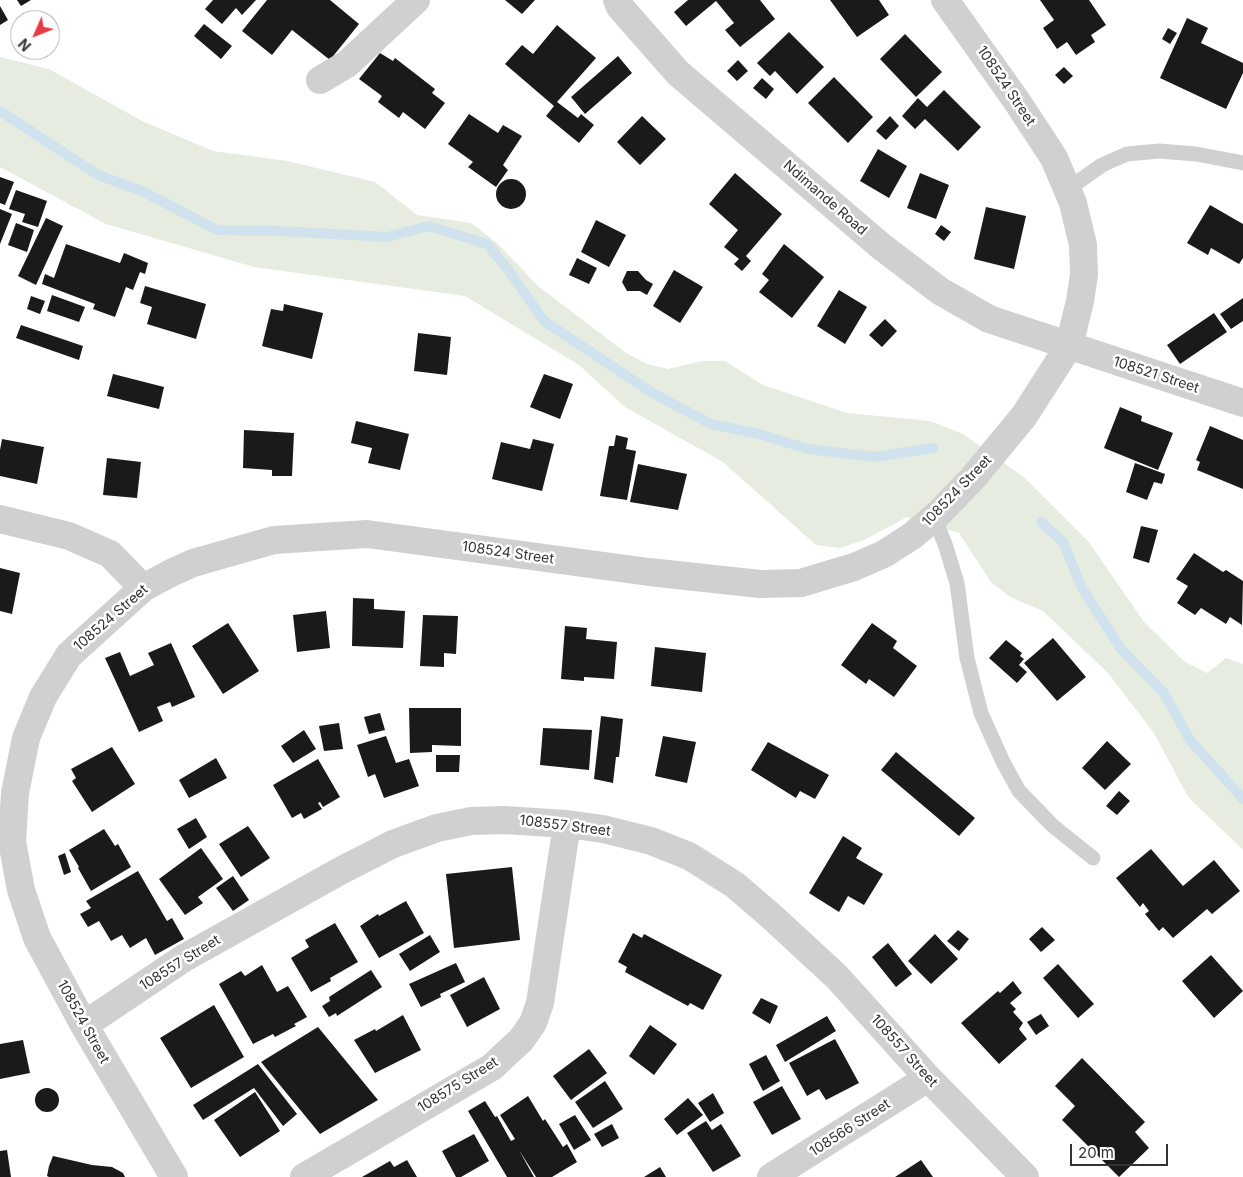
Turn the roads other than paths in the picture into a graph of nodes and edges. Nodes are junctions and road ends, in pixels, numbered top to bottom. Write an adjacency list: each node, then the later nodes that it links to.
1 (416, 0): 4 (street)
2 (616, 0): 7 (street, Ndimande Road)
3 (945, 0): 6 (street, 108524 Street)
4 (320, 80)
5 (1243, 163): 6 (lane)
6 (1068, 189): 7 (street, 108524 Street)
7 (1069, 346): 8 (street, 108521 Street); 9 (street, 108524 Street)
8 (1243, 404)
9 (934, 518): 11 (street, 108524 Street); 13 (lane)
10 (0, 519): 11 (street)
11 (143, 588): 14 (street, 108524 Street)
12 (567, 824): 14 (street, 108557 Street); 15 (street, 108557 Street); 17 (street, 108575 Street)
13 (1092, 858)
14 (84, 1025): 16 (street, 108524 Street)
15 (928, 1078): 18 (street, 108566 Street); 19 (street, 108557 Street)
16 (174, 1177)
17 (304, 1177)
18 (771, 1177)
19 (1025, 1177)

